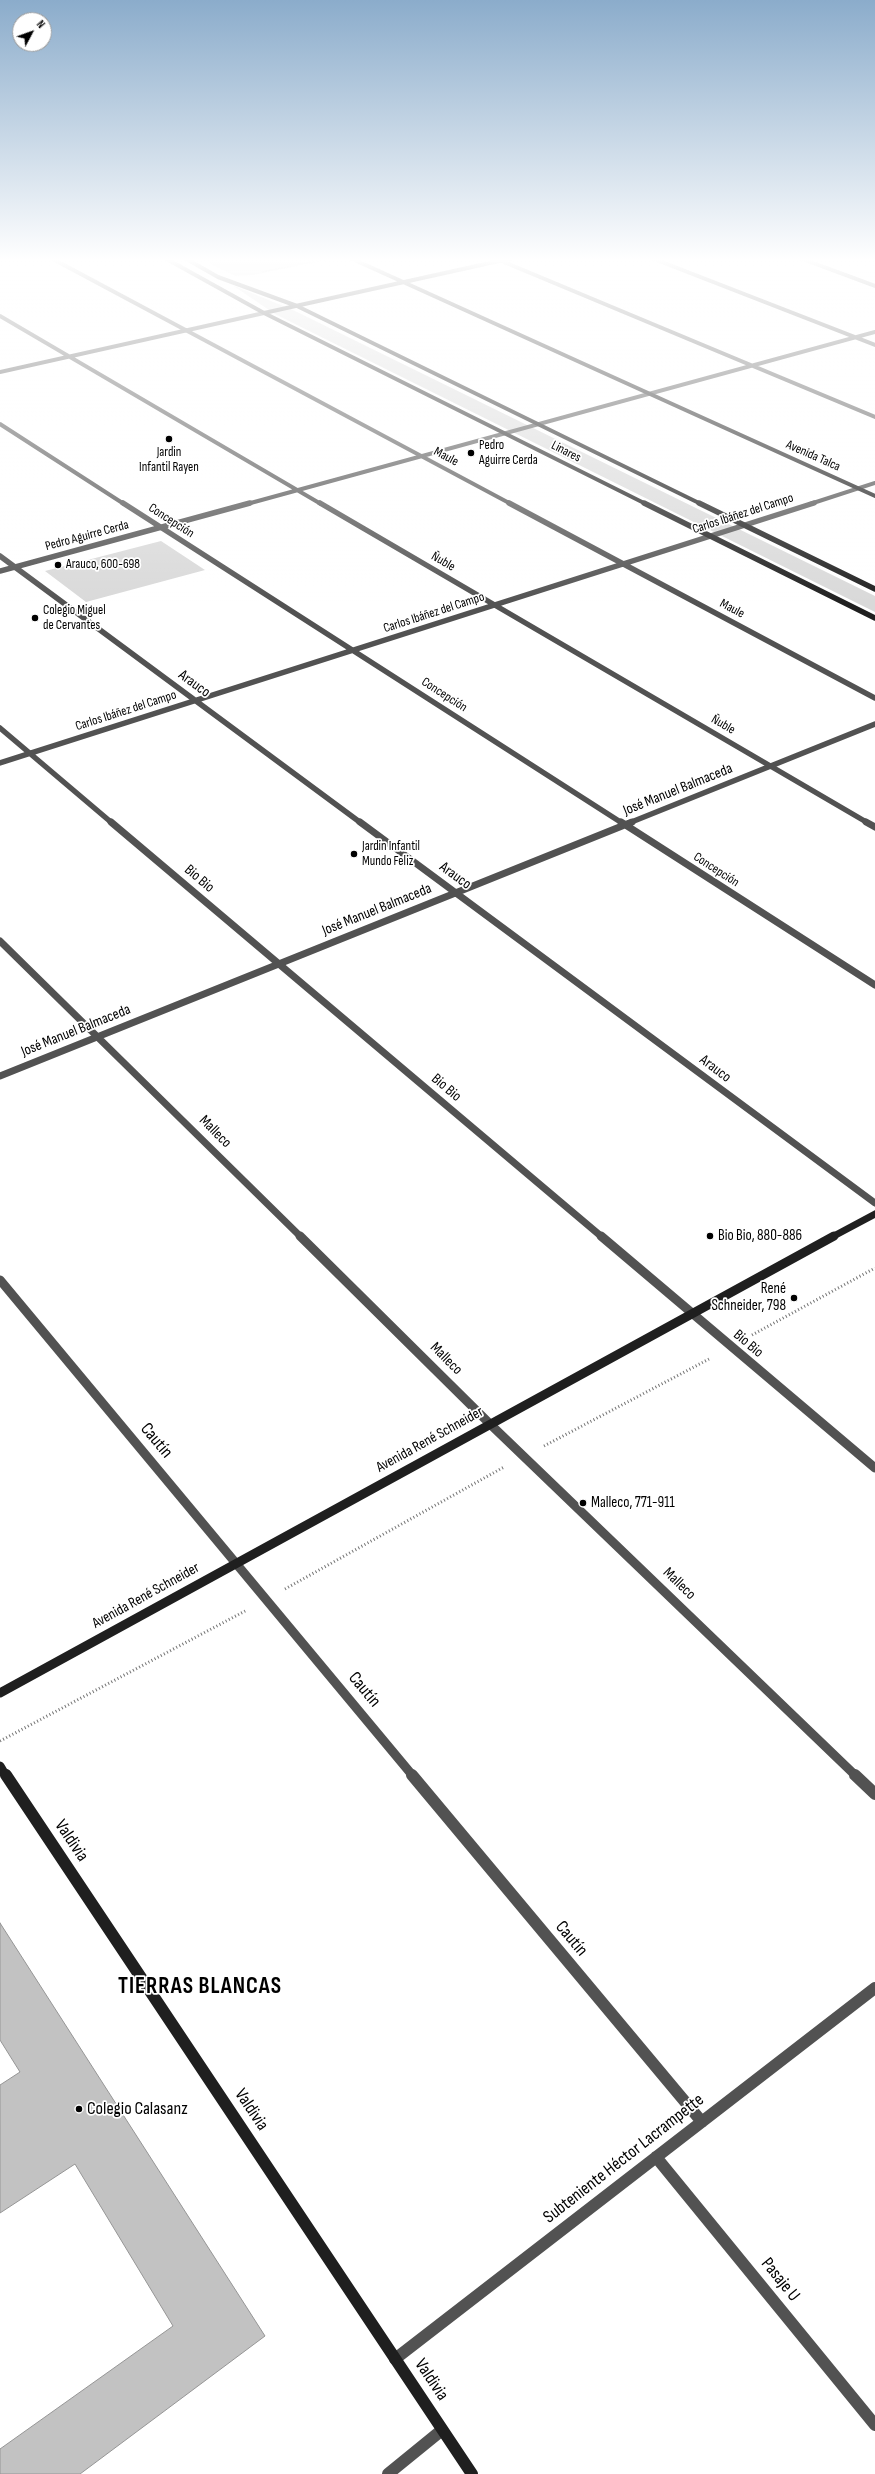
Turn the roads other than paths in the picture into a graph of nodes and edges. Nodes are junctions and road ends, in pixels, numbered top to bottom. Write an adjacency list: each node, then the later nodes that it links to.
1 (95, 372): 16 (street, Ñuble)
2 (265, 372): 13 (street, Maule)
3 (383, 372): 12 (main road, Linares)
4 (433, 372): 11 (main road, Linares)
5 (602, 372): 8 (main road, Avenida Talca)
6 (728, 372): 8 (street, Pedro Aguirre Cerda)
7 (768, 372): 9 (street)
8 (649, 394): 11 (street, Pedro Aguirre Cerda); 15 (main road, Avenida Talca)
9 (875, 417)
10 (0, 424): 19 (street, Concepción)
11 (538, 424): 12 (street, Pedro Aguirre Cerda); 18 (main road, Linares)
12 (504, 433): 13 (street, Pedro Aguirre Cerda); 20 (main road, Linares)
13 (421, 456): 16 (street, Pedro Aguirre Cerda); 22 (street, Maule)
14 (875, 483): 15 (street, Carlos Ibáñez del Campo)
15 (858, 488): 17 (main road, Avenida Talca); 18 (street, Carlos Ibáñez del Campo)
16 (297, 490): 19 (street, Pedro Aguirre Cerda); 26 (street, Ñuble)
17 (875, 496)
18 (744, 525): 20 (street, Carlos Ibáñez del Campo); 25 (main road, Linares)
19 (160, 527): 23 (street, Pedro Aguirre Cerda); 28 (street, Concepción)
20 (710, 536): 22 (street, Carlos Ibáñez del Campo); 27 (main road, Linares)
21 (0, 556): 23 (street, Arauco)
22 (623, 564): 26 (street, Carlos Ibáñez del Campo); 29 (street, Maule)
23 (14, 567): 24 (street, Pedro Aguirre Cerda); 30 (street, Arauco)
24 (0, 571)
25 (875, 589)
26 (494, 605): 28 (street, Carlos Ibáñez del Campo); 35 (street, Ñuble)
27 (875, 618)
28 (353, 650): 30 (street, Carlos Ibáñez del Campo); 36 (street, Concepción)
29 (875, 698)
30 (195, 700): 33 (street, Carlos Ibáñez del Campo); 38 (street, Arauco)
31 (875, 724): 35 (street, José Manuel Balmaceda)
32 (0, 728): 33 (street, Bio Bio)
33 (30, 753): 34 (street, Carlos Ibáñez del Campo); 40 (street, Bio Bio)
34 (0, 763)
35 (771, 766): 36 (street, José Manuel Balmaceda); 37 (street, Ñuble)
36 (625, 825): 38 (street, José Manuel Balmaceda); 41 (street, Concepción)
37 (875, 827)
38 (456, 893): 40 (street, José Manuel Balmaceda); 44 (street, Arauco)
39 (0, 941): 42 (street, Malleco)
40 (279, 964): 42 (street, José Manuel Balmaceda); 47 (street, Bio Bio)
41 (875, 985)
42 (97, 1037): 43 (street, José Manuel Balmaceda); 48 (street, Malleco)
43 (0, 1076)
44 (875, 1203)
45 (875, 1214): 47 (main road, Avenida René Schneider)
46 (0, 1280): 50 (street, Cautín)
47 (693, 1314): 48 (main road, Avenida René Schneider); 49 (street, Bio Bio)
48 (490, 1424): 50 (main road, Avenida René Schneider); 53 (street, Malleco)
49 (875, 1468)
50 (236, 1564): 51 (main road, Avenida René Schneider); 55 (street, Cautín)
51 (0, 1693)
52 (0, 1766): 57 (main road, Valdivia)
53 (875, 1794)
54 (875, 1988): 55 (street, Subteniente Héctor Lacrampette)
55 (702, 2122): 56 (street, Subteniente Héctor Lacrampette)
56 (656, 2157): 57 (street, Subteniente Héctor Lacrampette); 58 (street, Pasaje U)
57 (395, 2360): 59 (main road, Valdivia)
58 (875, 2426)
59 (442, 2430): 60 (street); 61 (main road, Valdivia)
60 (388, 2474)
61 (472, 2474)

